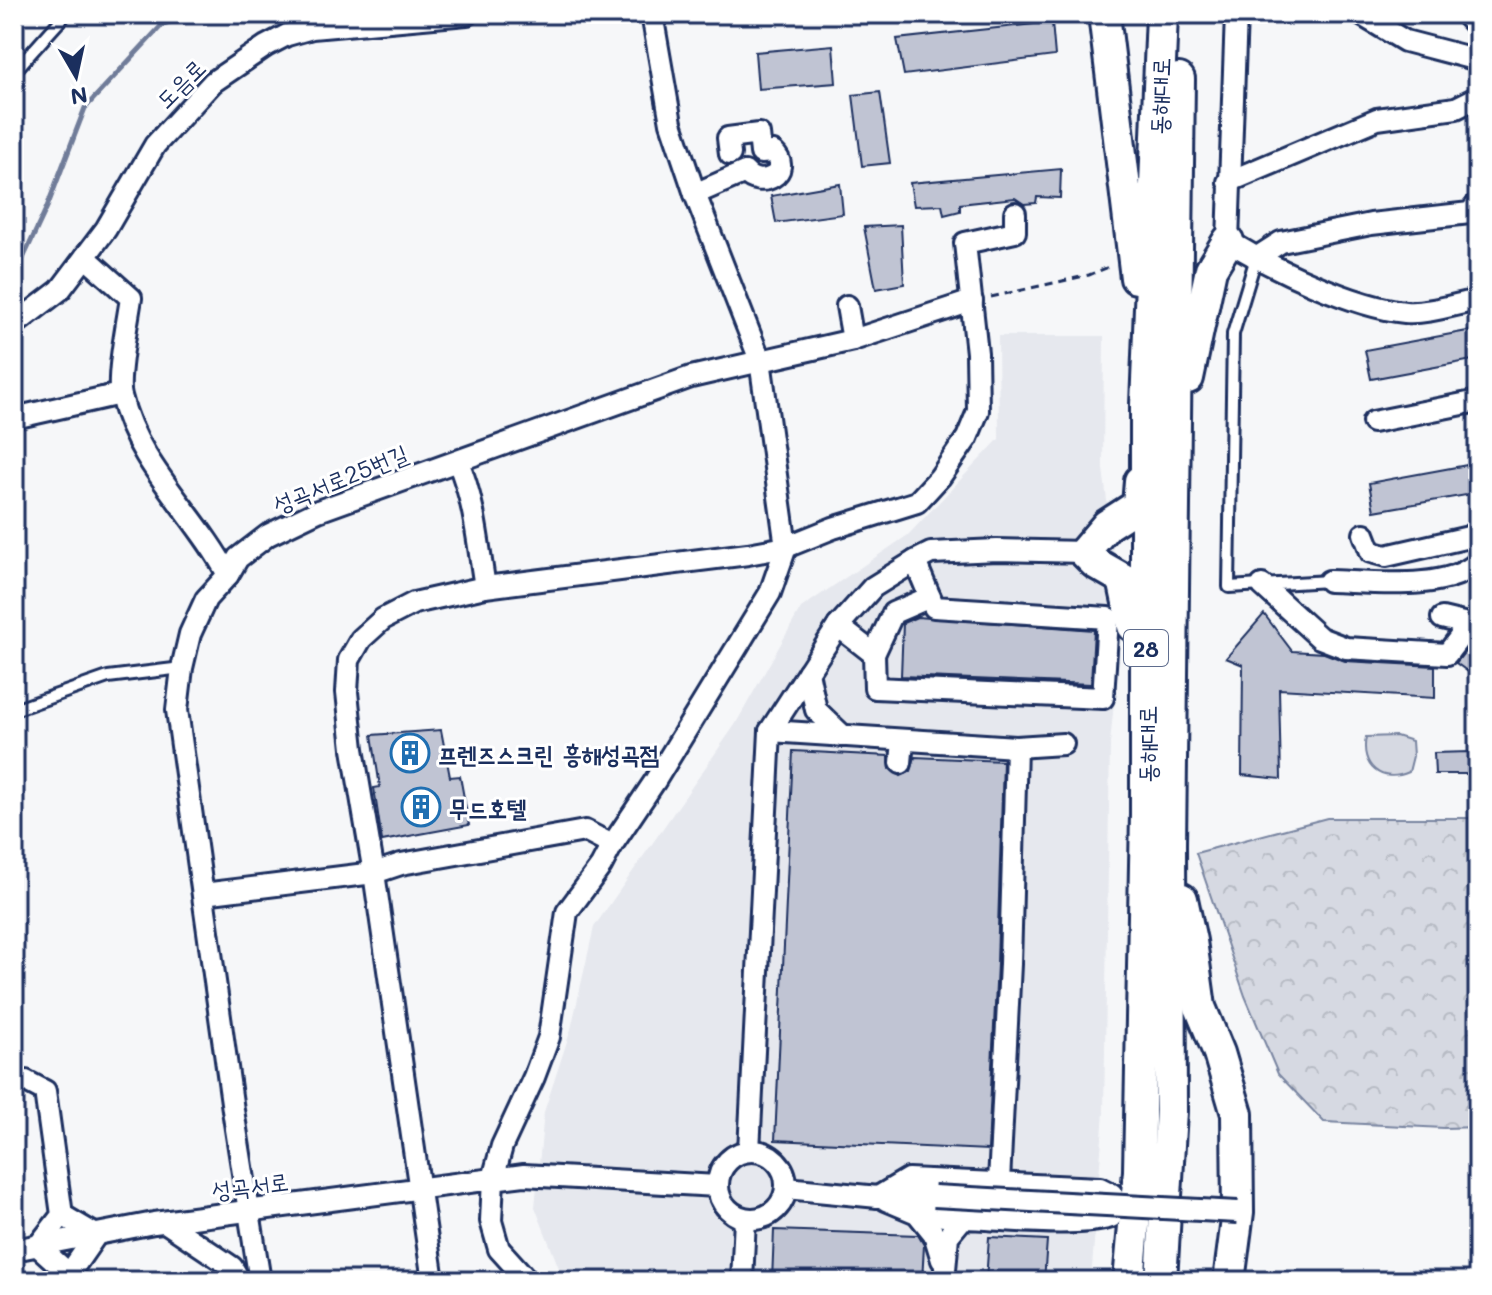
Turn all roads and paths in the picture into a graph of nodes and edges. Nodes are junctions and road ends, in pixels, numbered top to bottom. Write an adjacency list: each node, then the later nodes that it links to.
1 (66, 14): 12 (lane)
2 (467, 14): 20 (street, 도음로)
3 (652, 14): 16 (street)
4 (1104, 14): 31 (main road)
5 (1162, 14): 31 (main road, 동해대로 / 28)
6 (1180, 14): 34 (main road)
7 (1236, 14): 15 (street)
8 (1360, 14): 11 (street)
9 (1465, 14): 10 (street)
10 (1478, 28)
11 (1478, 60)
12 (14, 72)
13 (1478, 97): 15 (street)
14 (730, 154): 16 (street)
15 (1228, 182): 19 (street)
16 (695, 194): 28 (street)
17 (1478, 203): 21 (street)
18 (1015, 213): 24 (street)
19 (1228, 241): 21 (street); 34 (main road)
20 (85, 257): 26 (street, 도음로); 29 (street)
21 (1256, 258): 23 (street); 44 (lane)
22 (1121, 263): 24 (path)
23 (1478, 300)
24 (972, 301): 27 (street, 성곡서로25번길); 38 (street)
25 (847, 306): 27 (street)
26 (14, 325)
27 (853, 340): 28 (street, 성곡서로25번길)
28 (760, 360): 35 (street, 성곡서로25번길); 38 (street)
29 (120, 394): 32 (street); 42 (street)
30 (1478, 401): 33 (street)
31 (1146, 405): 39 (main road); 52 (main road, 동해대로 / 28)
32 (15, 414)
33 (1373, 422)
34 (1174, 443): 61 (main road)
35 (458, 462): 42 (street, 성곡서로25번길); 45 (street)
36 (1478, 530): 37 (street)
37 (1364, 534)
38 (786, 547): 45 (street); 60 (street)
39 (1084, 552): 40 (street); 52 (main road)
40 (915, 561): 46 (street); 48 (street)
41 (1478, 562): 43 (street)
42 (228, 575): 50 (street, 성곡서로25번길)
43 (1329, 581): 44 (lane)
44 (1262, 585): 47 (street)
45 (485, 587): 62 (street)
46 (930, 597): 49 (street); 49 (street)
47 (1442, 618)
48 (838, 626): 49 (street); 51 (street)
49 (874, 654)
50 (182, 668): 53 (lane); 63 (street, 성곡서로25번길)
51 (808, 672): 54 (street); 55 (street)
52 (1145, 697): 91 (main road, 동해대로 / 28)
53 (14, 710)
54 (770, 731): 55 (street); 65 (street)
55 (843, 736): 56 (street)
56 (903, 740): 58 (street); 59 (street)
57 (1063, 744): 58 (street)
58 (1016, 747): 67 (street)
59 (901, 763)
60 (612, 845): 62 (street); 66 (street)
61 (1170, 845): 74 (main road); 92 (main road)
62 (374, 873): 63 (street); 70 (street)
63 (203, 894): 73 (street, 성곡서로25번길)
64 (14, 1083): 76 (street)
65 (749, 1151): 68 (street); 69 (street)
66 (493, 1179): 68 (street, 성곡서로); 70 (street, 성곡서로); 89 (street)
67 (999, 1182): 71 (street); 72 (street)
68 (717, 1186): 79 (street)
69 (786, 1188): 72 (street); 79 (street)
70 (420, 1189): 73 (street, 성곡서로); 88 (street)
71 (1112, 1194)
72 (878, 1197): 74 (street, bridge); 75 (street)
73 (251, 1211): 80 (street, 성곡서로); 87 (street, 성곡서로25번길)
74 (1238, 1212): 93 (main road)
75 (917, 1213): 78 (street); 84 (street)
76 (62, 1215): 81 (street); 82 (street)
77 (1111, 1217): 78 (street)
78 (963, 1218): 84 (street)
79 (745, 1219): 90 (street)
80 (165, 1222): 81 (street, 성곡서로); 86 (street)
81 (96, 1235): 82 (street, 성곡서로); 85 (street)
82 (38, 1246): 83 (street, 성곡서로); 85 (street)
83 (14, 1250)
84 (945, 1275)
85 (70, 1277)
86 (240, 1281)
87 (260, 1281)
88 (433, 1281)
89 (528, 1281)
90 (742, 1281)
91 (1129, 1281)
92 (1161, 1281)
93 (1229, 1281)

